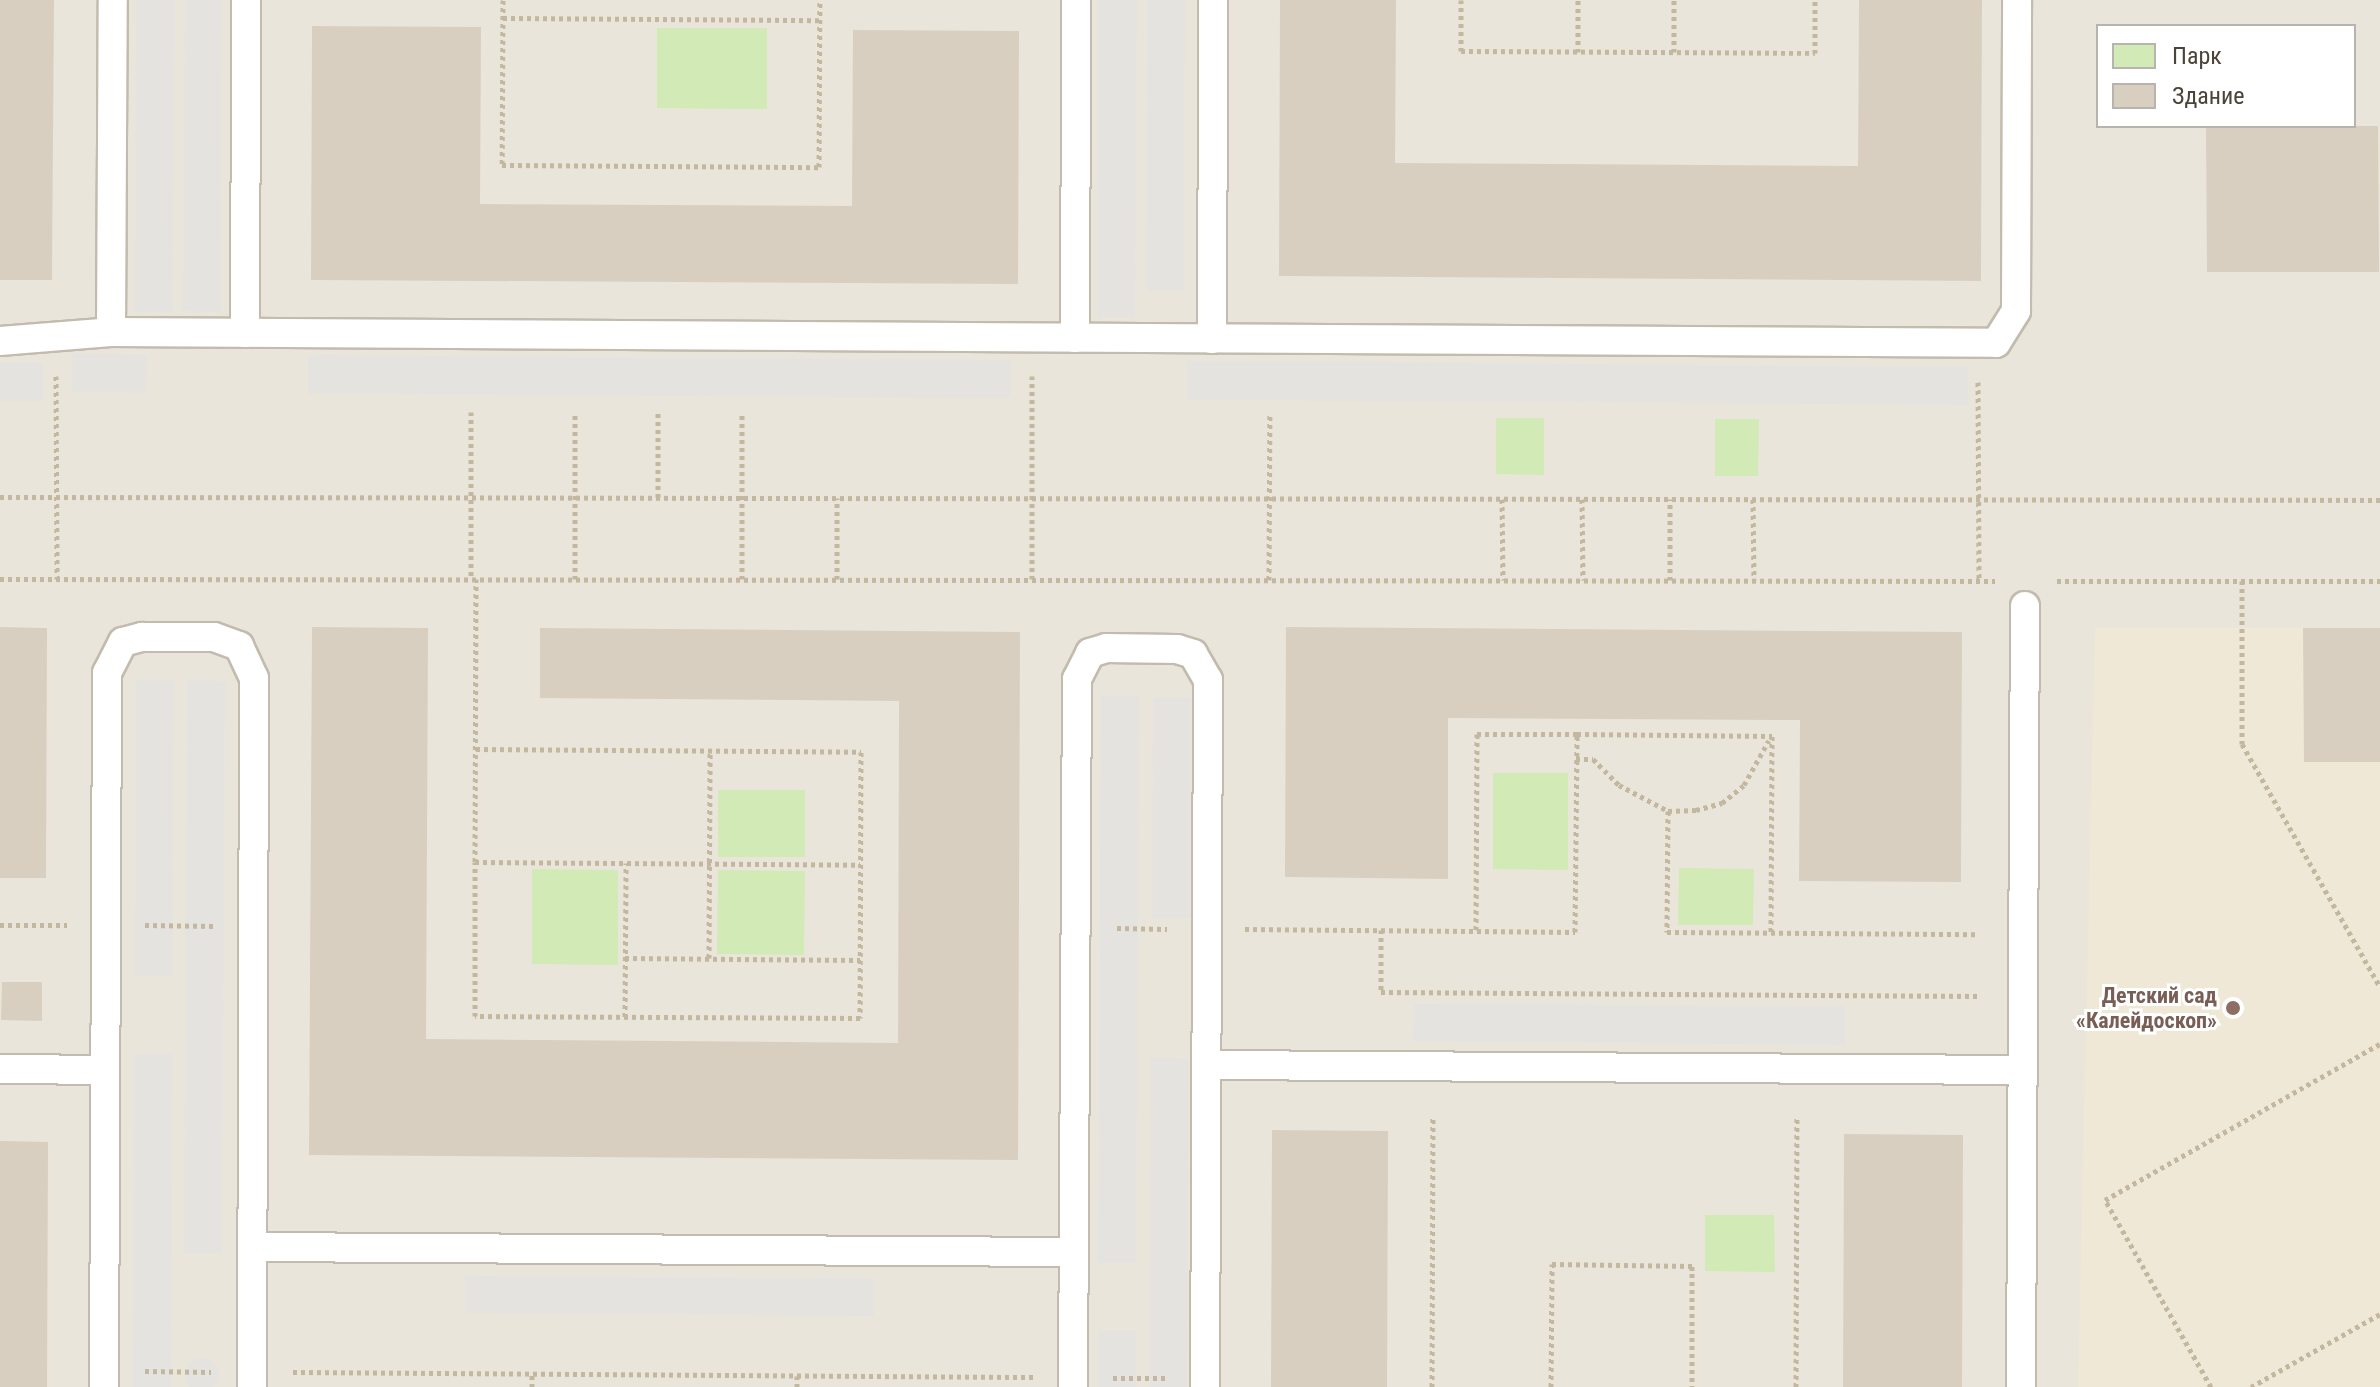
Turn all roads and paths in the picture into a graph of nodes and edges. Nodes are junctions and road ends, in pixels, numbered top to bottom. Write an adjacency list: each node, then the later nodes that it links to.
1 (113, 0): 16 (lane)
2 (246, 0): 17 (lane)
3 (503, 0): 12 (path)
4 (820, 0): 13 (path)
5 (1076, 0): 20 (lane)
6 (1213, 0): 21 (lane)
7 (1461, 0): 14 (path)
8 (1578, 0): 14 (path)
9 (1674, 0): 15 (path)
10 (1815, 0): 15 (path)
11 (2017, 0): 23 (lane)
12 (503, 18): 13 (path); 13 (path)
13 (820, 20)
14 (1578, 52): 15 (path)
15 (1674, 52)
16 (111, 332): 17 (lane); 18 (lane)
17 (245, 333): 19 (lane)
18 (56, 337): 22 (lane); 30 (path)
19 (1032, 338): 20 (lane); 36 (path)
20 (1075, 338): 21 (lane)
21 (1212, 339): 23 (lane)
22 (0, 341)
23 (1978, 345): 42 (path)
24 (471, 412): 33 (path)
25 (575, 412): 31 (path)
26 (658, 412): 32 (path)
27 (742, 412): 34 (path)
28 (1270, 413): 37 (path)
29 (0, 497): 30 (path)
30 (56, 497): 33 (path); 45 (path)
31 (575, 497): 32 (path); 33 (path); 47 (path)
32 (658, 497): 34 (path)
33 (472, 498): 46 (path)
34 (742, 498): 35 (path); 48 (path)
35 (837, 498): 36 (path); 49 (path)
36 (1032, 498): 37 (path); 50 (path)
37 (1270, 498): 38 (path); 51 (path)
38 (1502, 499): 39 (path); 52 (path)
39 (1582, 499): 40 (path); 53 (path)
40 (1670, 499): 41 (path); 54 (path)
41 (1753, 499): 42 (path); 55 (path)
42 (1978, 500): 43 (path); 56 (path)
43 (2380, 500)
44 (0, 579): 45 (path)
45 (57, 579): 46 (path)
46 (474, 579): 47 (path); 64 (path)
47 (575, 579): 48 (path)
48 (742, 579): 49 (path)
49 (837, 579): 50 (path)
50 (1032, 579): 51 (path)
51 (1269, 580): 52 (path)
52 (1503, 580): 53 (path)
53 (1583, 580): 54 (path)
54 (1670, 580): 55 (path)
55 (1754, 580): 56 (path)
56 (1979, 581): 57 (path)
57 (2010, 581)
58 (2041, 581): 59 (path)
59 (2242, 581): 60 (path); 81 (path)
60 (2380, 581)
61 (2025, 606): 88 (lane)
62 (1577, 734): 63 (path); 66 (path); 75 (path)
63 (1772, 736): 67 (path); 76 (path)
64 (476, 749): 65 (path); 68 (path)
65 (710, 750): 70 (path); 71 (path)
66 (1576, 759): 67 (path); 75 (path)
67 (1668, 811): 76 (path)
68 (475, 862): 69 (path); 83 (path)
69 (626, 863): 70 (path); 78 (path)
70 (710, 864): 71 (path); 79 (path)
71 (860, 865): 80 (path)
72 (1076, 928): 73 (path); 73 (lane); 92 (lane)
73 (1207, 929): 74 (path); 85 (lane)
74 (1381, 930): 75 (path); 82 (path)
75 (1476, 930)
76 (1771, 932): 77 (path)
77 (1979, 934)
78 (625, 958): 79 (path); 83 (path)
79 (709, 958): 80 (path)
80 (860, 960): 83 (path)
81 (2380, 987)
82 (1979, 996)
83 (625, 1017)
84 (2380, 1044): 107 (path)
85 (1206, 1065): 88 (lane); 99 (lane)
86 (0, 1069): 87 (lane)
87 (105, 1070): 91 (lane); 96 (lane)
88 (2023, 1070): 106 (lane)
89 (1433, 1116): 102 (path)
90 (1797, 1118): 105 (path)
91 (252, 1247): 92 (lane); 97 (lane)
92 (1074, 1252): 98 (lane)
93 (2380, 1314): 108 (path)
94 (532, 1374): 95 (path); 97 (path); 100 (path)
95 (797, 1376): 98 (path); 101 (path)
96 (104, 1379): 97 (path)
97 (252, 1379)
98 (1073, 1382): 99 (path)
99 (1205, 1383)
100 (532, 1387)
101 (797, 1387)
102 (1432, 1387)
103 (1551, 1387): 104 (path)
104 (1692, 1387)
105 (1796, 1387)
106 (2021, 1387)
107 (2211, 1387)
108 (2251, 1387)

